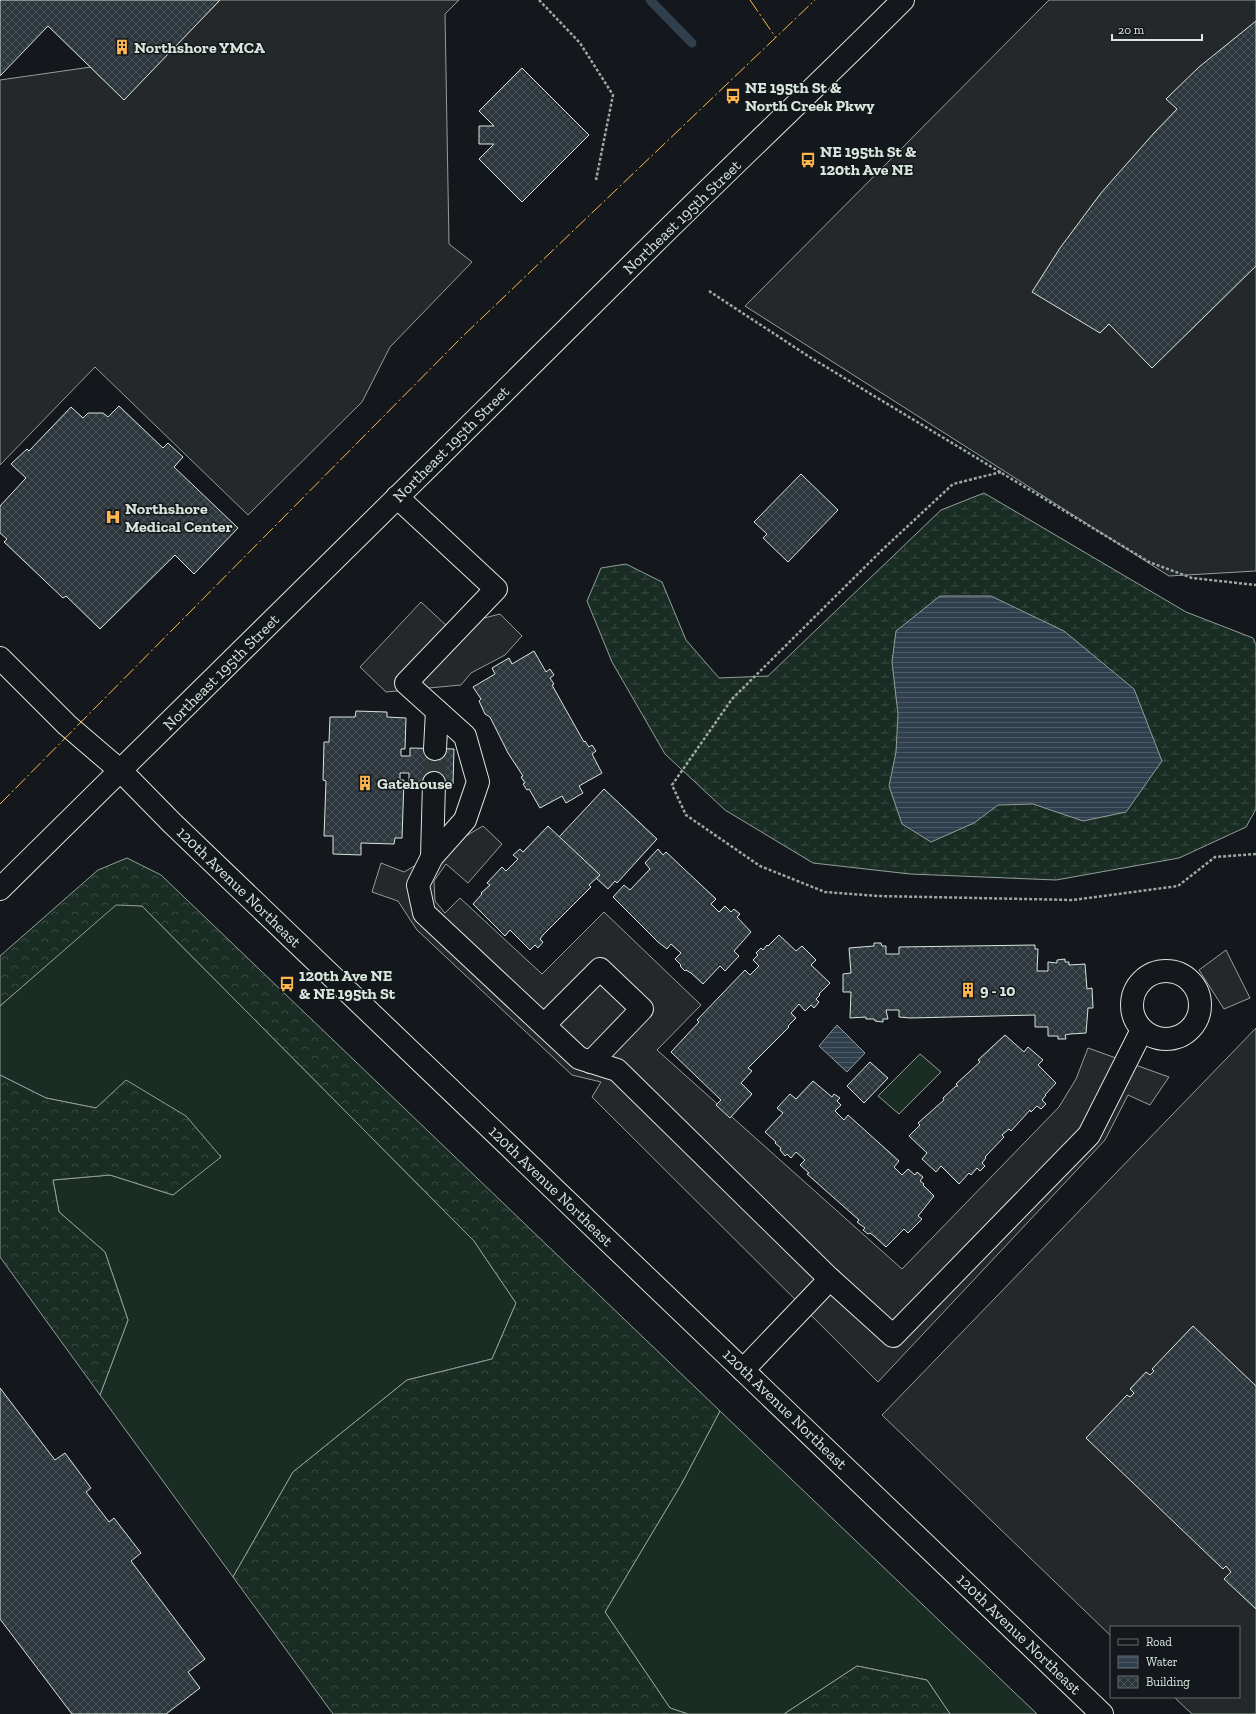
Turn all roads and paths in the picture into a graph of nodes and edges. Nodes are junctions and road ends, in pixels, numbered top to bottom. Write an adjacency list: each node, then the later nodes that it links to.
1 (539, 0): 3 (path)
2 (903, 0): 6 (main road, Northeast 195th Street)
3 (596, 180)
4 (709, 291): 5 (path)
5 (1001, 472): 7 (path); 13 (path)
6 (397, 498): 9 (main road); 11 (main road, Northeast 195th Street)
7 (1256, 585)
8 (0, 658): 11 (main road, 120th Avenue Northeast)
9 (437, 711): 10 (main road); 14 (main road)
10 (435, 749)
11 (122, 772): 15 (main road, Northeast 195th Street); 20 (main road, 120th Avenue Northeast)
12 (434, 783): 14 (main road)
13 (1256, 854)
14 (432, 857): 16 (main road)
15 (0, 889)
16 (544, 1025): 18 (main road); 18 (main road)
17 (1142, 1030): 19 (main road)
18 (592, 1062): 19 (main road)
19 (830, 1278): 20 (main road)
20 (743, 1370): 21 (main road, 120th Avenue Northeast)
21 (1102, 1714)

